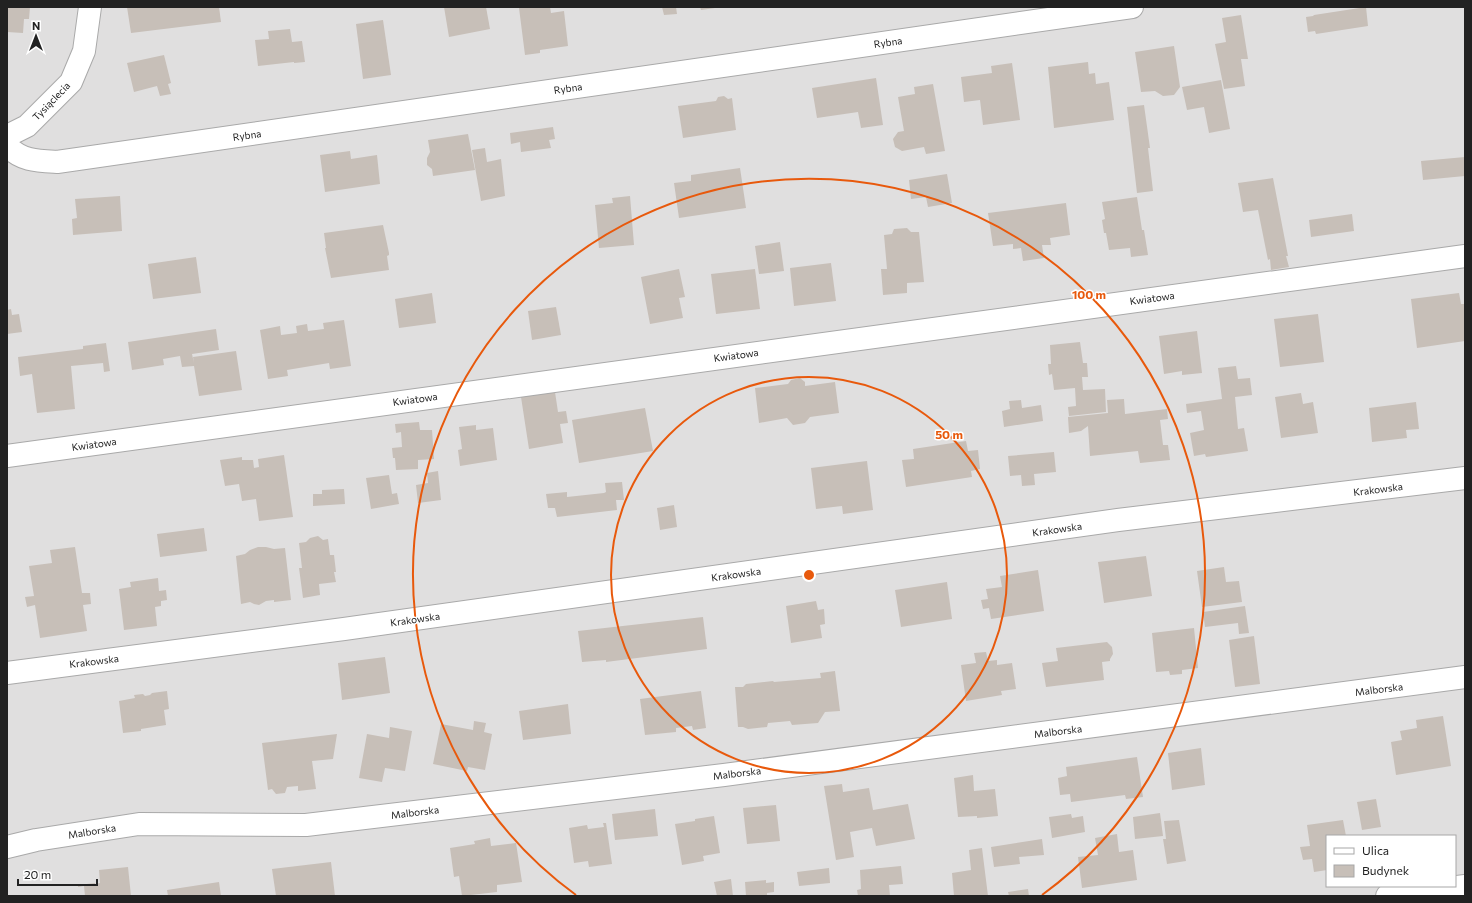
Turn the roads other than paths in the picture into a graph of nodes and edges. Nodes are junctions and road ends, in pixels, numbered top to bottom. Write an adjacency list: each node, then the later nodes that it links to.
1 (90, 7): 3 (street, Tysiąclecia)
2 (1132, 7): 4 (street, Rybna)
3 (7, 136)
4 (7, 146)
5 (1465, 256): 6 (street, Kwiatowa)
6 (7, 456)
7 (1465, 478): 8 (street, Krakowska)
8 (7, 673)
9 (1465, 677): 10 (street, Malborska)
10 (7, 847)
11 (1465, 886): 12 (street)
12 (1387, 896)

